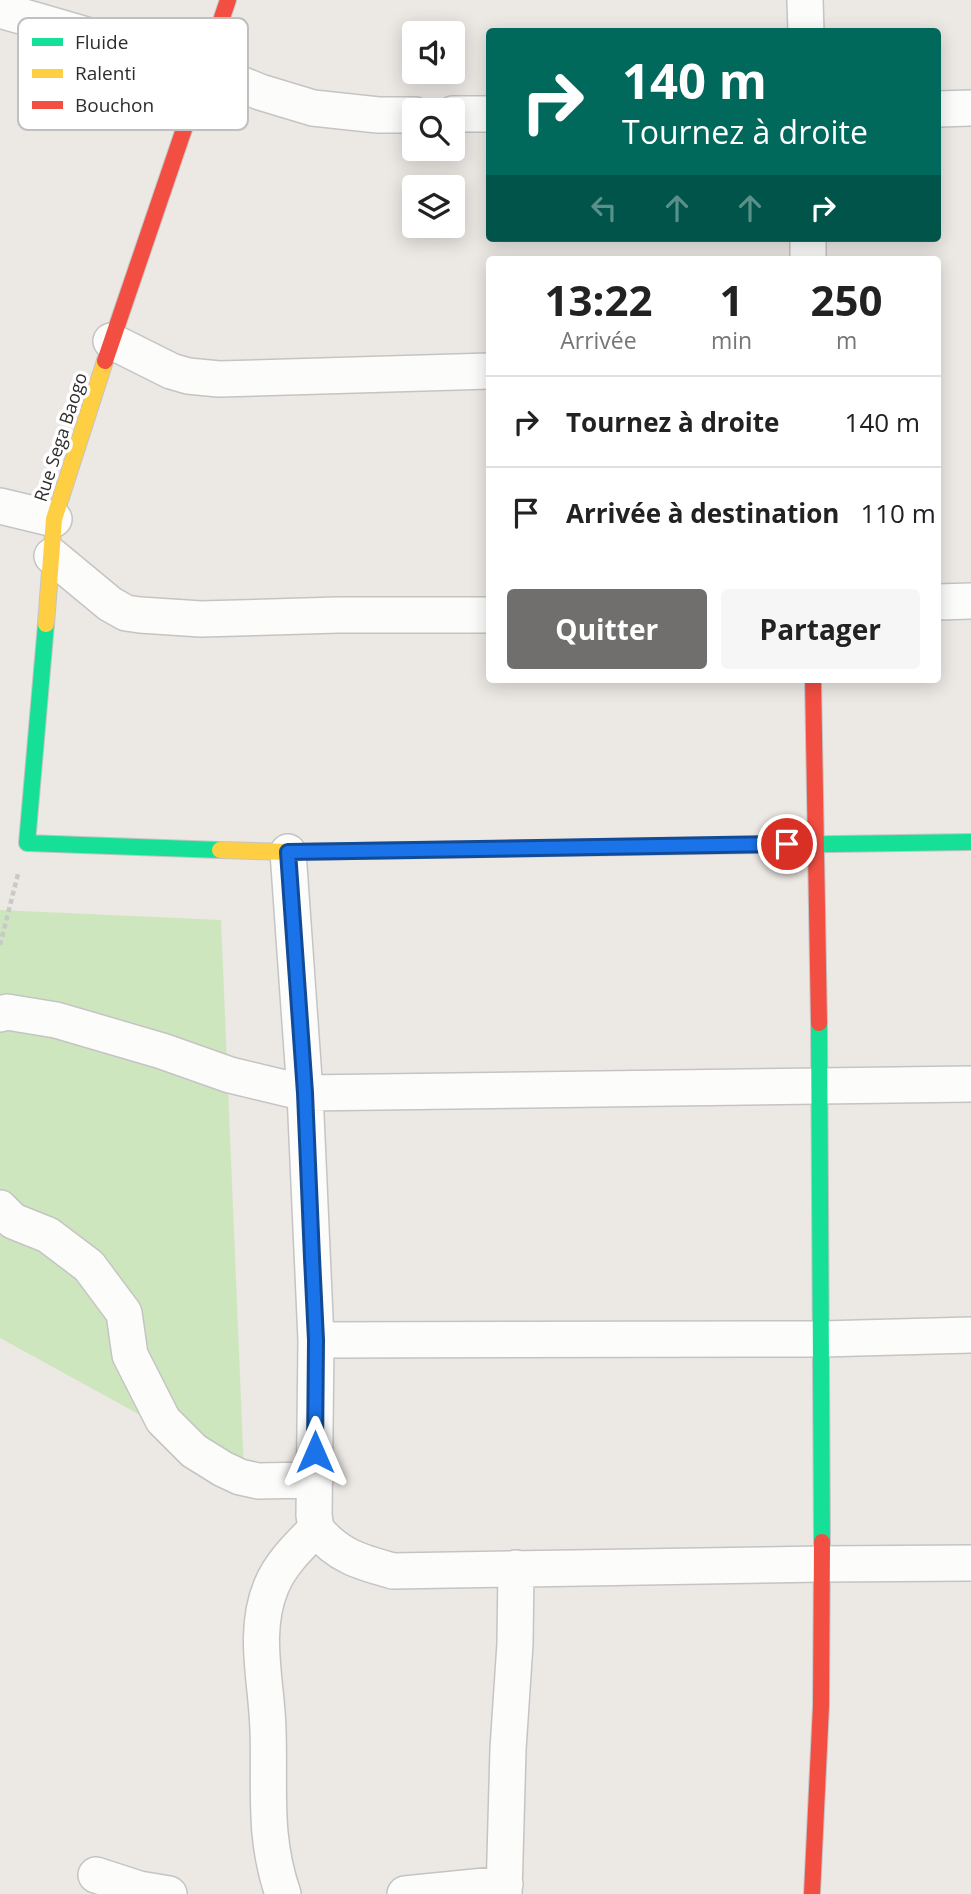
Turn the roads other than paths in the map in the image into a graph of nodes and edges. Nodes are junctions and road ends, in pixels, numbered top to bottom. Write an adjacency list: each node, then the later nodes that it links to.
1 (228, 0): 5 (street, Rue Sega Baogo)
2 (805, 0): 6 (street)
3 (0, 10): 4 (street)
4 (28, 18)
5 (222, 18)
6 (806, 28)
7 (248, 87): 12 (street)
8 (971, 108): 9 (street)
9 (941, 109)
10 (465, 114): 11 (street)
11 (486, 114)
12 (402, 115)
13 (183, 130): 14 (street, Rue Sega Baogo)
14 (111, 341): 15 (street); 17 (street, Rue Sega Baogo)
15 (486, 370)
16 (0, 506): 17 (street)
17 (54, 519): 18 (street, Rue Sega Baogo)
18 (52, 556): 21 (street); 25 (street, Rue Sega Baogo)
19 (971, 601): 20 (street)
20 (941, 602)
21 (486, 615)
22 (813, 683): 24 (street)
23 (971, 842): 24 (street)
24 (815, 844): 25 (street); 28 (street)
25 (288, 852): 29 (street)
26 (0, 1014): 29 (street)
27 (971, 1084): 28 (street)
28 (820, 1086): 29 (street); 32 (street)
29 (305, 1093): 33 (street)
30 (0, 1208): 34 (street)
31 (971, 1335): 32 (street)
32 (822, 1339): 33 (street); 37 (street)
33 (316, 1340): 34 (street)
34 (315, 1480): 35 (street)
35 (316, 1528): 38 (street); 42 (street)
36 (971, 1563): 37 (street)
37 (822, 1564): 38 (street); 44 (street)
38 (516, 1568): 40 (street)
39 (96, 1875): 41 (street)
40 (504, 1889): 43 (street)
41 (169, 1894)
42 (283, 1894)
43 (405, 1894)
44 (812, 1894)

